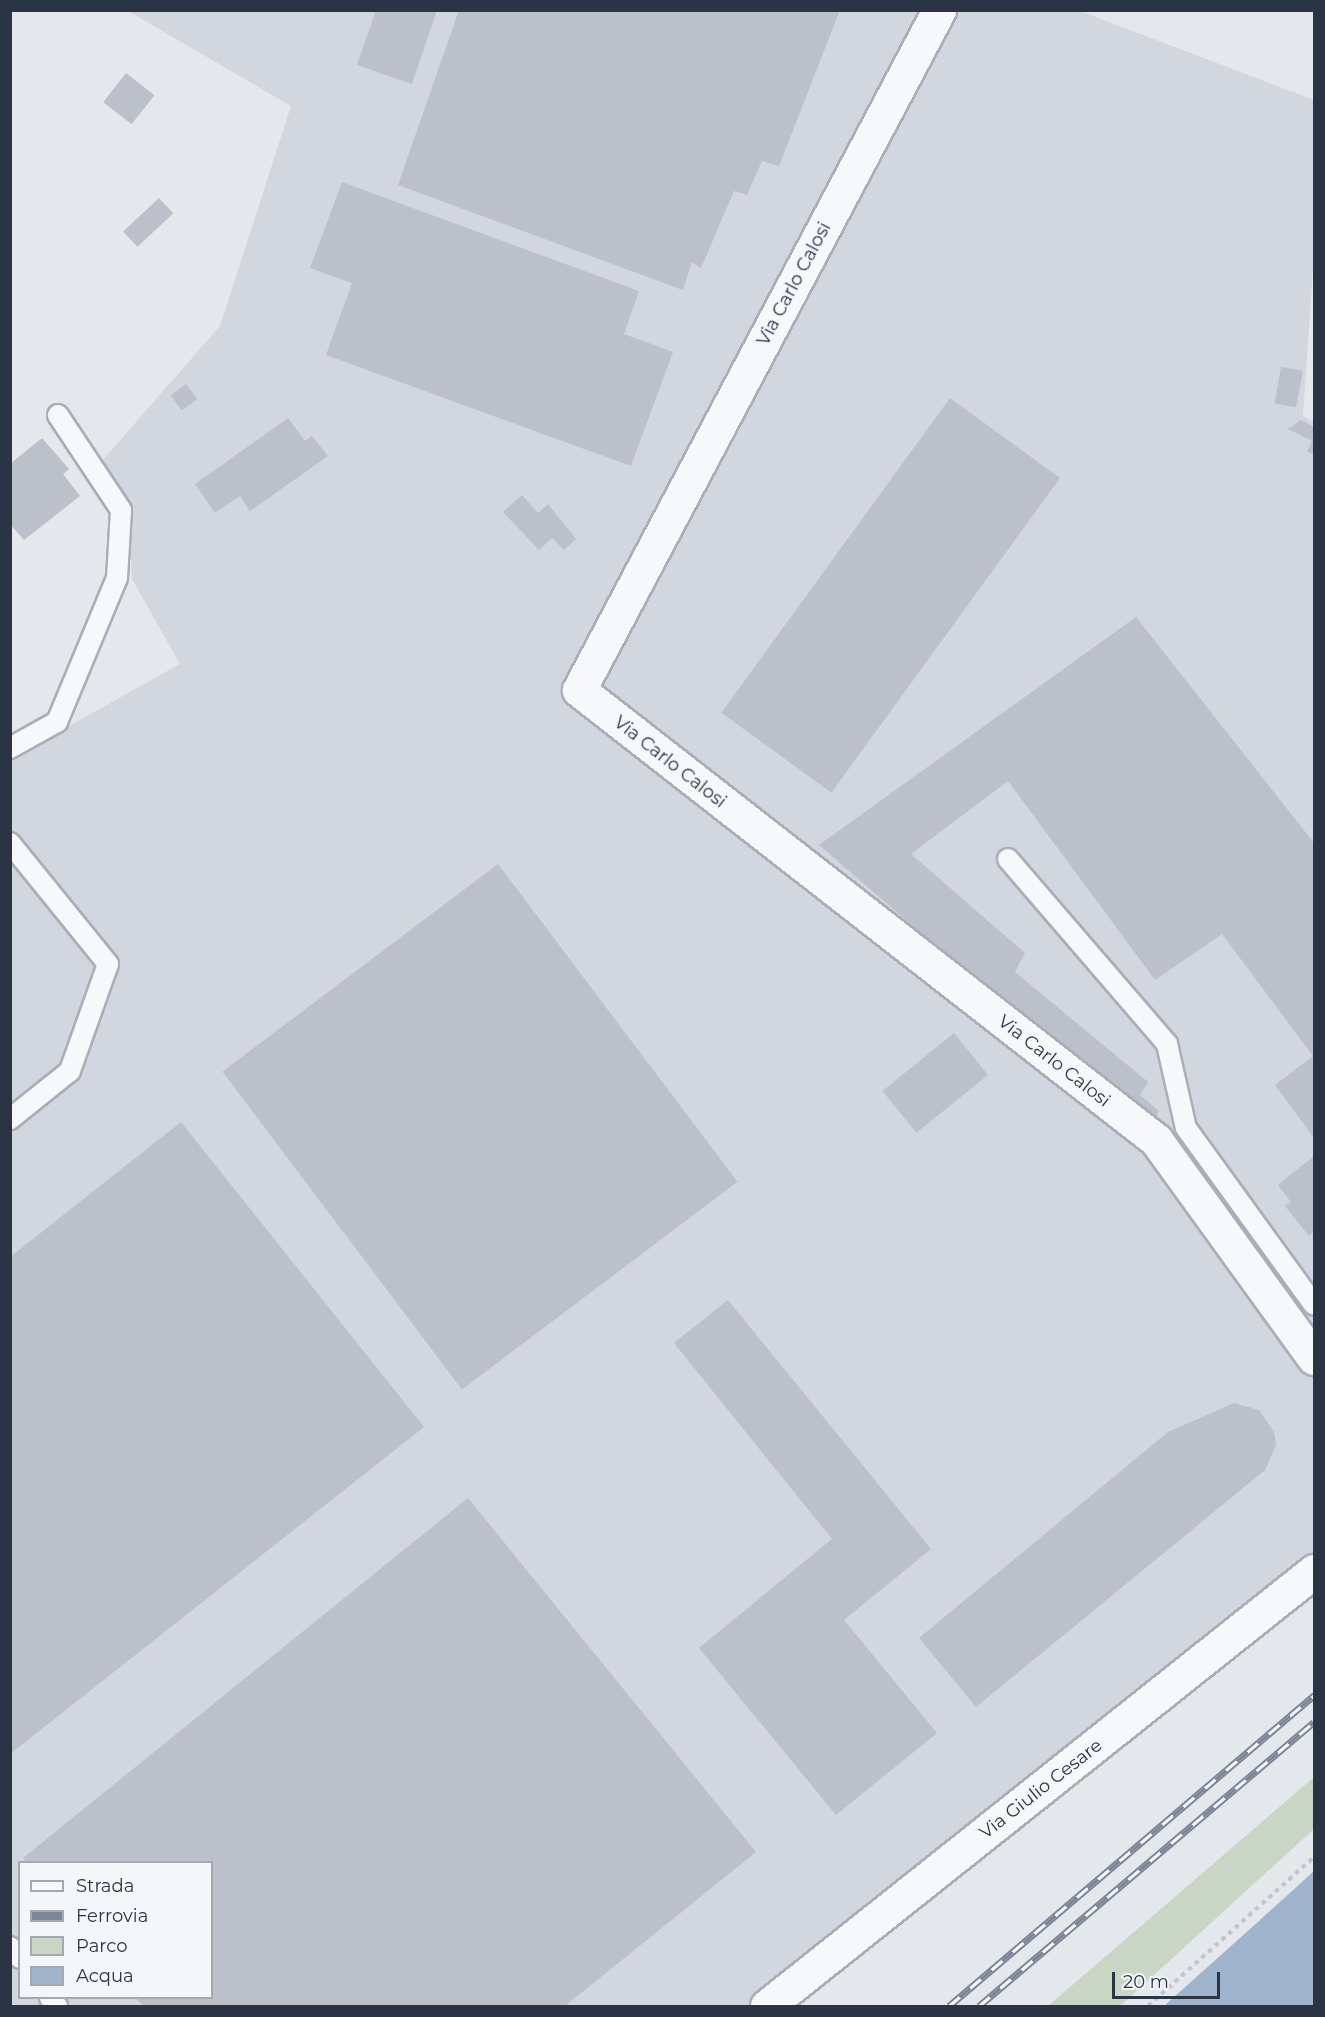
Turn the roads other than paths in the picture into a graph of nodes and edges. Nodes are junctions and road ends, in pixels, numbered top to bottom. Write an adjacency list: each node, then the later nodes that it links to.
1 (939, 10): 8 (street, Via Carlo Calosi)
2 (58, 415): 3 (lane)
3 (10, 748)
4 (10, 843): 6 (lane)
5 (1008, 859): 7 (lane)
6 (10, 1119)
7 (1314, 1305)
8 (1314, 1358)
9 (1314, 1571): 10 (street, Via Giulio Cesare)
10 (767, 2007)

